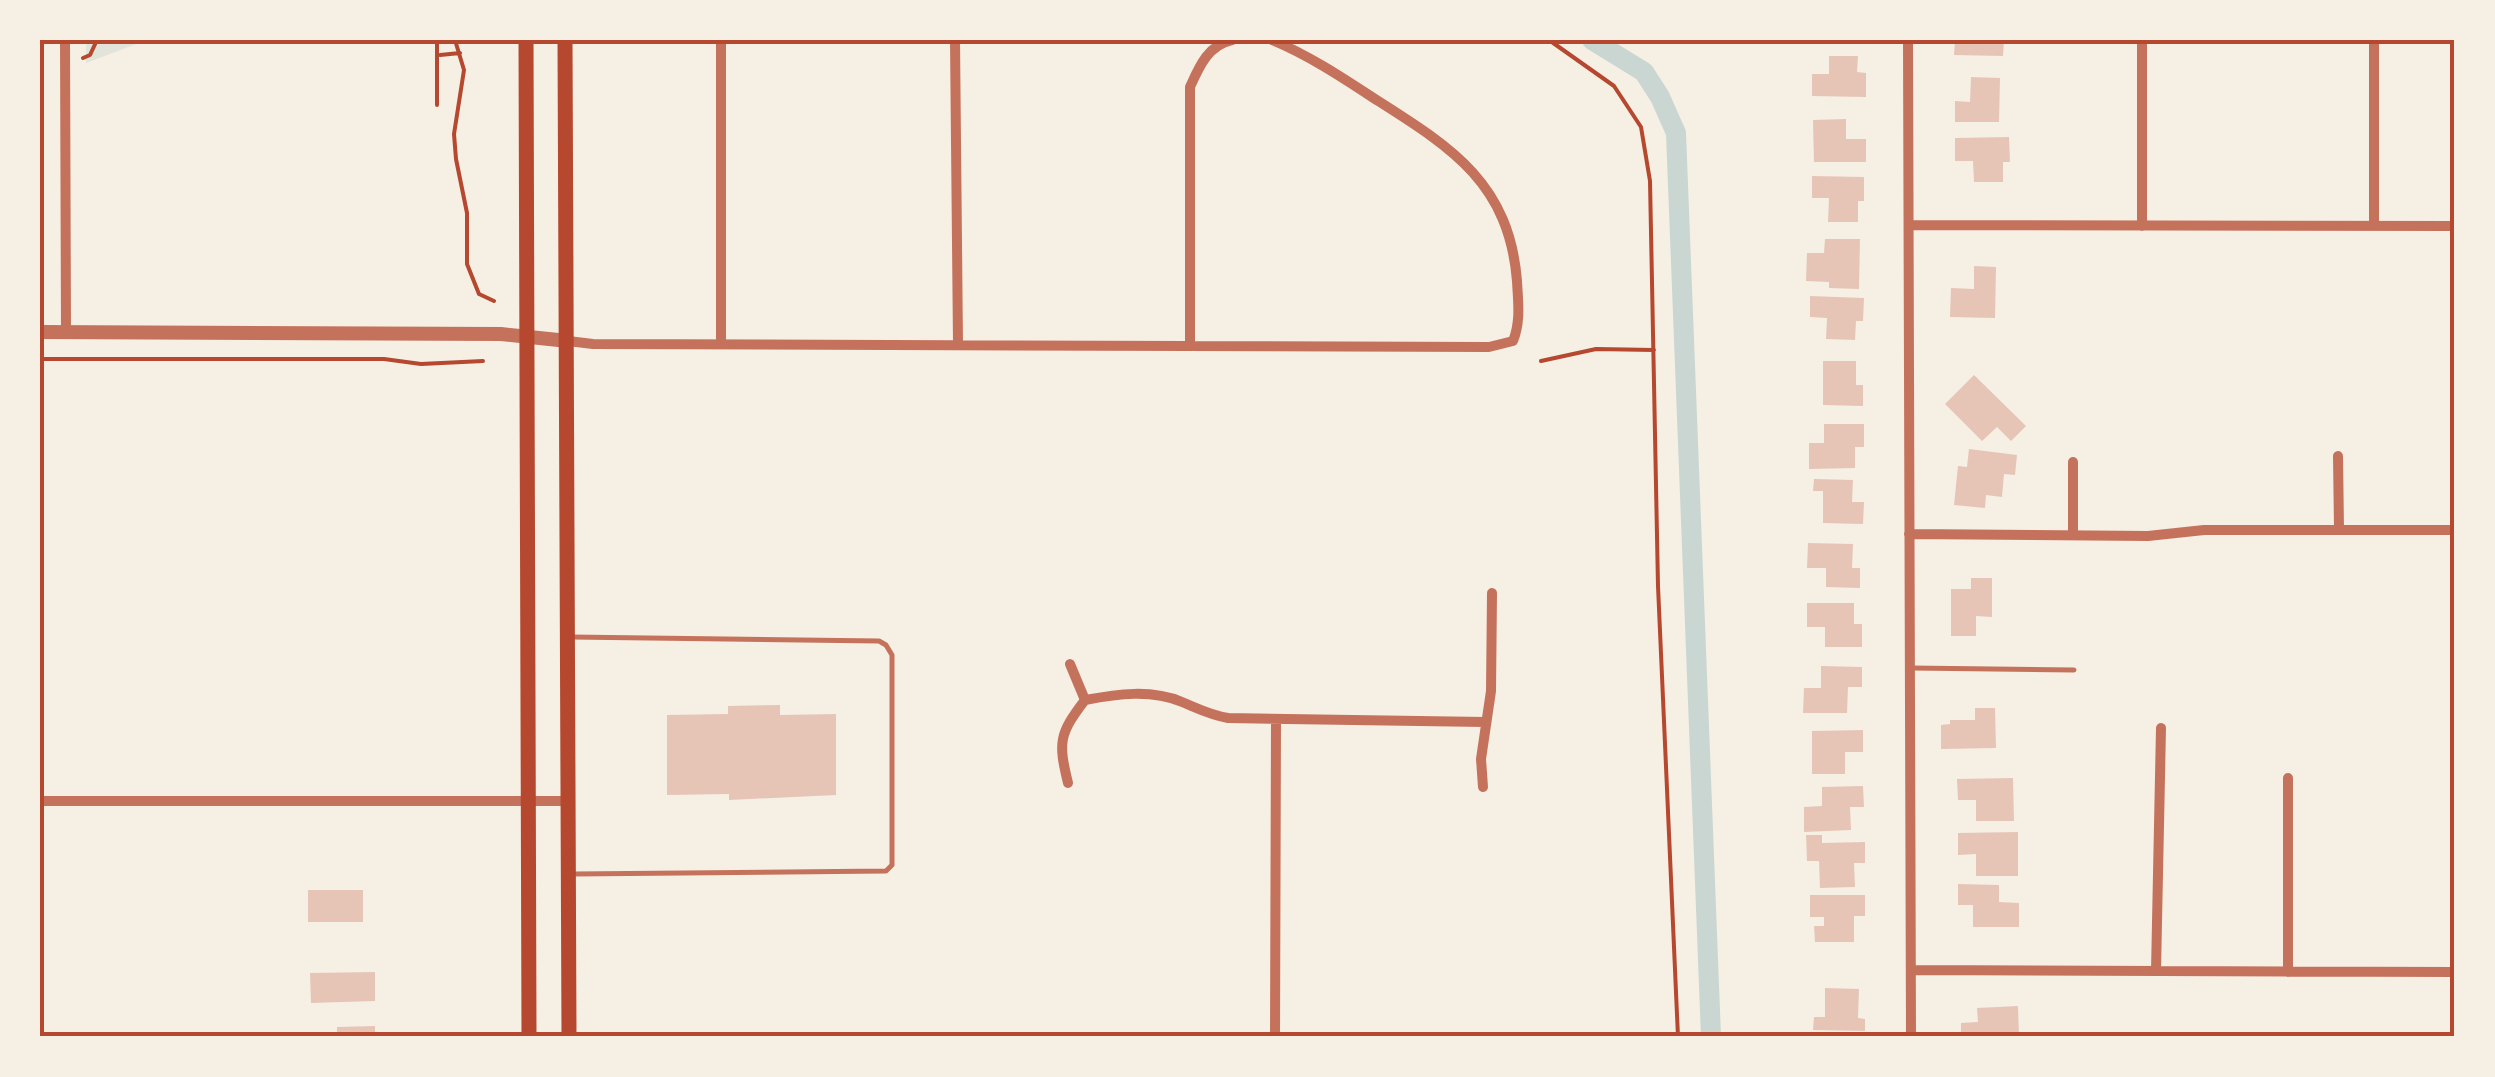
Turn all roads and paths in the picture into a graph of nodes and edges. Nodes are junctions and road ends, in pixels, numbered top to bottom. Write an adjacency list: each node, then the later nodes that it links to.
1 (65, 40): 25 (street)
2 (96, 40): 17 (path)
3 (437, 40): 16 (path)
4 (455, 40): 15 (path)
5 (526, 40): 26 (main road)
6 (565, 40): 27 (main road)
7 (722, 40): 28 (street)
8 (955, 40): 29 (street)
9 (1272, 40): 30 (street)
10 (1548, 40): 31 (path)
11 (1908, 40): 19 (street)
12 (2142, 40): 20 (street)
13 (2374, 40): 21 (street)
14 (1224, 41): 30 (street)
15 (460, 53): 16 (path); 23 (path)
16 (438, 54): 18 (path)
17 (83, 58)
18 (437, 105)
19 (1910, 225): 20 (street); 39 (street)
20 (2142, 226): 21 (street)
21 (2374, 226): 22 (street)
22 (2455, 226)
23 (494, 301)
24 (40, 332): 25 (street)
25 (66, 332): 26 (street)
26 (528, 336): 27 (street); 53 (main road)
27 (568, 341): 28 (street); 42 (main road)
28 (721, 343): 29 (street)
29 (958, 344): 30 (street)
30 (1190, 344)
31 (1654, 350): 34 (path); 64 (path)
32 (40, 359): 33 (path)
33 (484, 361)
34 (1540, 361)
35 (2338, 456): 37 (street)
36 (2072, 462): 40 (street)
37 (2338, 529): 38 (street); 40 (street)
38 (2455, 530)
39 (1908, 534): 40 (street); 44 (street)
40 (2072, 535)
41 (1492, 593): 48 (street)
42 (568, 637): 55 (main road); 56 (lane)
43 (1070, 664): 46 (street)
44 (1908, 668): 45 (lane); 57 (street)
45 (2074, 670)
46 (1085, 700): 47 (street); 51 (street)
47 (1276, 720): 48 (street); 63 (street)
48 (1484, 722): 52 (street)
49 (2161, 728): 58 (street)
50 (2288, 778): 59 (street)
51 (1068, 783)
52 (1483, 787)
53 (528, 800): 54 (street); 55 (street); 61 (main road)
54 (40, 801)
55 (568, 801): 56 (main road)
56 (569, 874): 62 (main road)
57 (1911, 970): 58 (street); 65 (street)
58 (2156, 971): 59 (street)
59 (2288, 972): 60 (street)
60 (2455, 972)
61 (529, 1037)
62 (569, 1037)
63 (1275, 1037)
64 (1678, 1037)
65 (1911, 1037)

